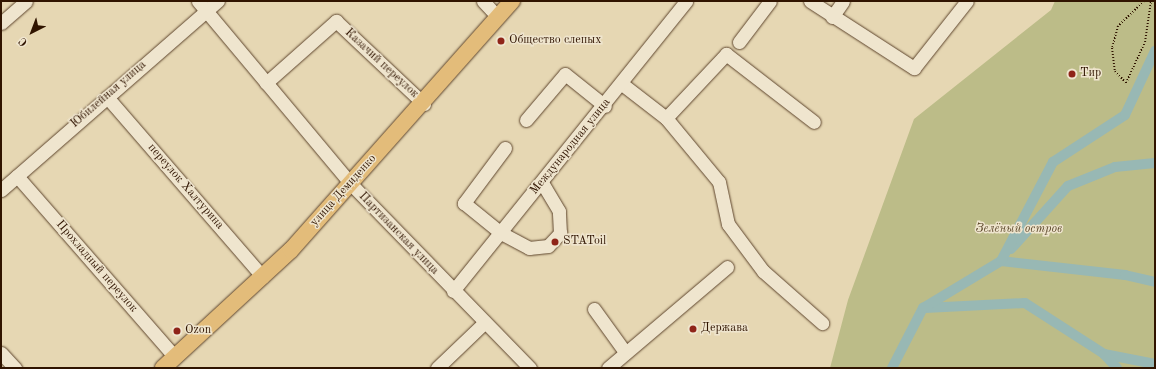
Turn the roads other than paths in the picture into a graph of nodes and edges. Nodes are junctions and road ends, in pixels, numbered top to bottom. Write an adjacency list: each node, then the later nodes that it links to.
1 (26, 1): 13 (street)
2 (218, 1): 10 (street, Юбилейная улица)
3 (483, 1): 11 (street)
4 (512, 1): 11 (main road, улица Демиденко)
5 (686, 1): 16 (street, Международная улица)
6 (770, 1): 14 (street)
7 (810, 1): 12 (street)
8 (843, 1): 12 (street)
9 (967, 1): 12 (street)
10 (202, 6): 15 (street, Партизанская улица); 17 (street, Юбилейная улица)
11 (498, 17): 18 (main road, улица Демиденко)
12 (832, 17)
13 (1, 23)
14 (740, 42)
15 (266, 83): 18 (street, Казачий переулок); 26 (street, Партизанская улица)
16 (622, 84): 19 (street, Международная улица); 20 (street)
17 (107, 97): 24 (street, Юбилейная улица); 30 (street, переулок Халтурина)
18 (424, 104): 26 (main road, улица Демиденко)
19 (605, 106): 21 (street); 25 (street, Международная улица)
20 (666, 118): 22 (street); 34 (street)
21 (526, 120)
22 (814, 122)
23 (505, 148): 28 (street)
24 (17, 176): 27 (street, Юбилейная улица); 37 (street, Прохладный переулок)
25 (542, 183): 28 (street, Международная улица); 28 (street)
26 (350, 184): 30 (main road, улица Демиденко); 31 (street, Партизанская улица)
27 (1, 190)
28 (501, 233): 31 (street, Международная улица)
29 (727, 267): 35 (street)
30 (263, 277): 37 (main road, улица Демиденко)
31 (453, 291): 33 (street, Партизанская улица)
32 (594, 309): 35 (street)
33 (485, 322): 40 (street); 41 (street, Партизанская улица)
34 (822, 324)
35 (625, 352): 42 (street)
36 (1, 353): 38 (street)
37 (175, 357): 39 (main road, улица Демиденко)
38 (15, 368)
39 (163, 368)
40 (437, 368)
41 (530, 368)
42 (608, 368)

